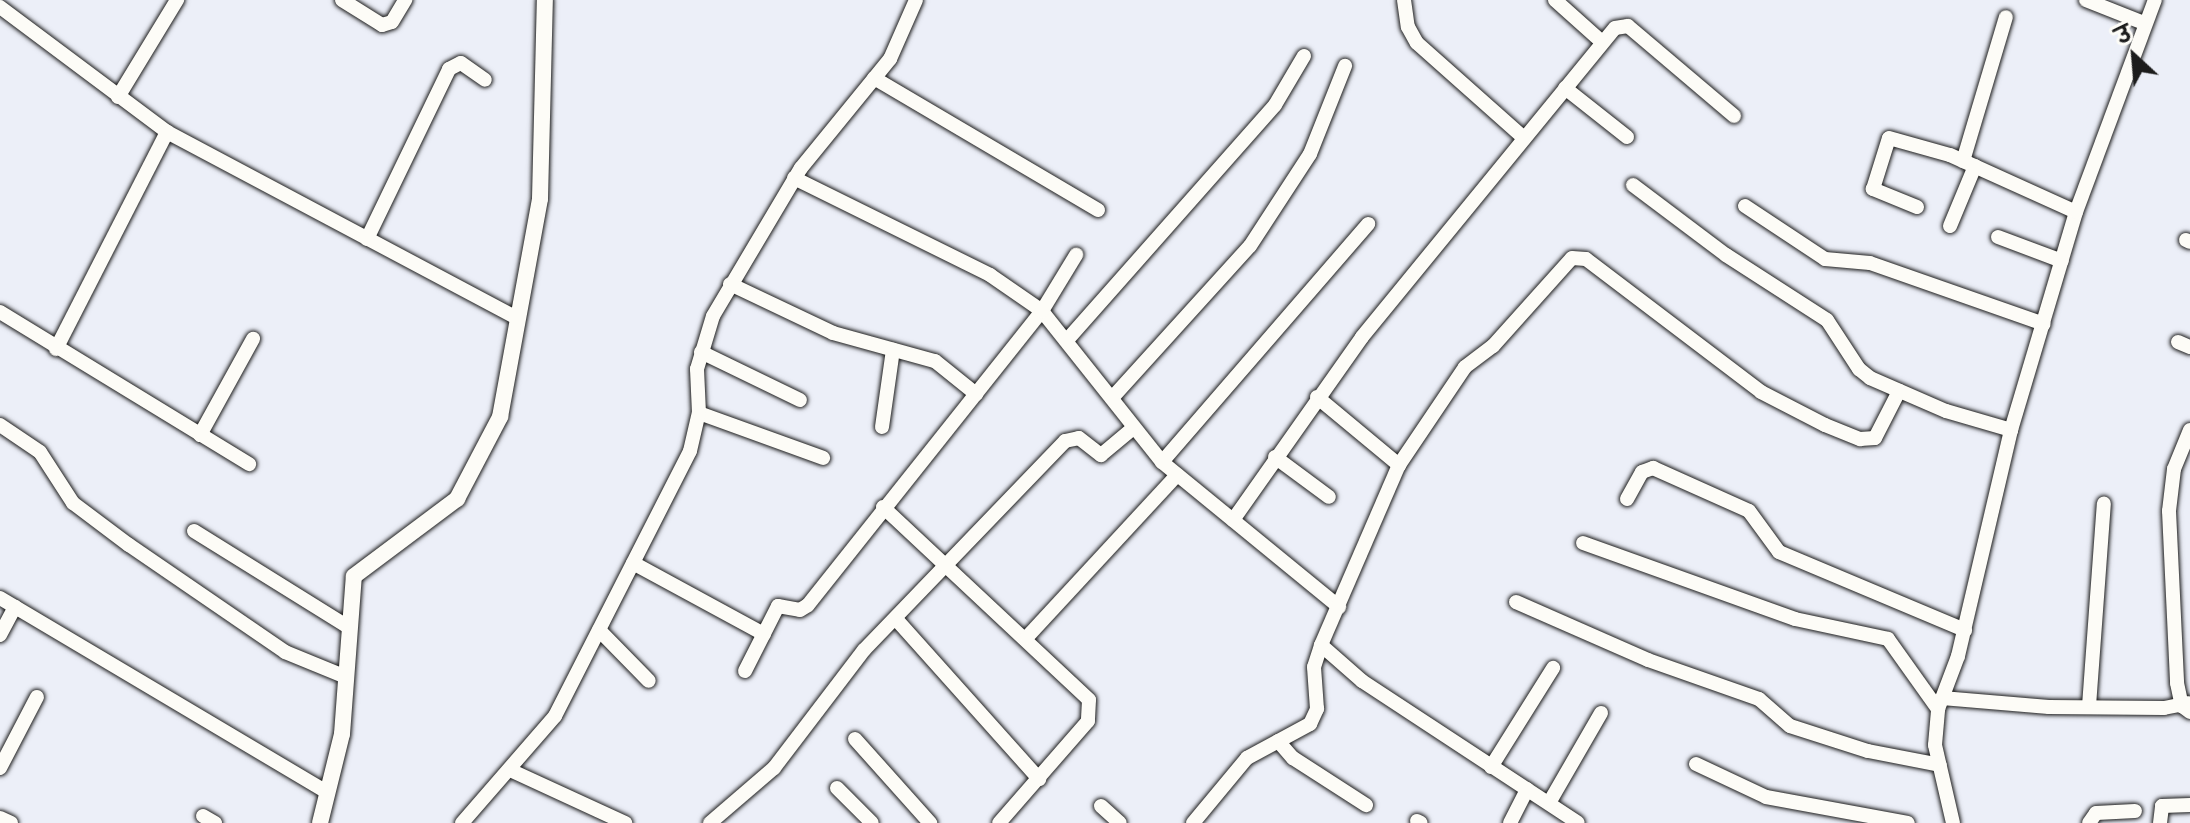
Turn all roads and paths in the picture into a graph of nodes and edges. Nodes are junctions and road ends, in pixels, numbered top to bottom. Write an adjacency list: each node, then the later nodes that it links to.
1 (177, 0): 19 (street)
2 (342, 0): 3 (street)
3 (405, 0)
4 (545, 0): 40 (street)
5 (916, 0): 16 (street)
6 (1404, 0): 23 (street)
7 (1555, 0): 13 (street)
8 (2086, 0): 12 (street)
9 (2155, 0): 12 (street)
10 (0, 7): 19 (street)
11 (2006, 17): 24 (street)
12 (2144, 23): 30 (street)
13 (1602, 42): 18 (street); 20 (street)
14 (1304, 56): 43 (street)
15 (1345, 66): 50 (street)
16 (874, 78): 25 (street); 29 (street)
17 (485, 80): 34 (street)
18 (1565, 88): 22 (street); 23 (street)
19 (118, 97): 21 (street)
20 (1734, 116)
21 (167, 132): 34 (street); 44 (street)
22 (1627, 137)
23 (1524, 138): 49 (street)
24 (1969, 163): 28 (street); 30 (street); 32 (street)
25 (794, 178): 37 (street); 38 (street)
26 (1633, 185): 48 (street)
27 (1745, 206): 41 (street)
28 (1917, 207)
29 (1098, 210)
30 (2076, 212): 36 (street)
31 (1368, 224): 61 (street)
32 (1950, 226)
33 (1998, 237): 36 (street)
34 (367, 239): 40 (street)
35 (1076, 255): 38 (street)
36 (2062, 261): 41 (street)
37 (730, 284): 45 (street); 46 (street)
38 (1042, 311): 43 (street); 47 (street)
39 (0, 312): 44 (street)
40 (517, 318): 79 (street)
41 (2044, 324): 56 (street)
42 (253, 339): 58 (street)
43 (1068, 339): 50 (street)
44 (56, 349): 58 (street)
45 (893, 350): 47 (street); 54 (street)
46 (701, 352): 51 (street); 52 (street)
47 (976, 394): 68 (street)
48 (1908, 395): 56 (street); 63 (street)
49 (1317, 397): 59 (street); 63 (street)
50 (1112, 398): 55 (street)
51 (800, 400)
52 (699, 413): 60 (street); 72 (street)
53 (0, 425): 88 (street)
54 (882, 427)
55 (1132, 429): 61 (street); 73 (street)
56 (2011, 430): 81 (street)
57 (2190, 430): 93 (street)
58 (200, 435): 62 (street)
59 (1275, 457): 65 (street); 69 (street)
60 (823, 458)
61 (1162, 462): 64 (street)
62 (249, 464)
63 (1399, 465): 77 (street)
64 (1177, 475): 69 (street); 84 (street)
65 (1329, 497)
66 (1627, 499): 81 (street)
67 (2104, 504): 92 (street)
68 (883, 507): 73 (street); 82 (street)
69 (1233, 520): 77 (street)
70 (194, 531): 79 (street)
71 (1583, 543): 91 (street)
72 (633, 563): 80 (street); 82 (street)
73 (948, 565): 78 (street); 84 (street)
74 (0, 598): 76 (street)
75 (1516, 602): 98 (street)
76 (15, 607): 83 (street); 105 (street)
77 (1339, 607): 85 (street)
78 (896, 619): 102 (street); 116 (street)
79 (348, 627): 88 (street)
80 (599, 630): 89 (street); 101 (street)
81 (1965, 630): 91 (street)
82 (764, 634): 87 (street)
83 (0, 635)
84 (1027, 637): 102 (street)
85 (1321, 645): 96 (street); 99 (street)
86 (1553, 668): 99 (street)
87 (745, 671)
88 (346, 677): 105 (street)
89 (649, 681)
90 (37, 697): 100 (street)
91 (1940, 703): 92 (street); 98 (street)
92 (2089, 706): 93 (street)
93 (2187, 707)
94 (1601, 713): 106 (street)
95 (855, 739): 118 (street)
96 (1278, 741): 107 (street); 121 (street)
97 (1696, 764): 124 (street)
98 (1940, 765): 125 (street)
99 (1491, 767): 104 (street)
100 (0, 768)
101 (510, 770): 114 (street); 115 (street)
102 (1039, 779): 119 (street)
103 (837, 788): 117 (street)
104 (1527, 789): 106 (street); 122 (street)
105 (327, 792): 113 (street)
106 (1549, 803): 123 (street)
107 (1366, 805)
108 (2190, 805): 127 (street)
109 (1101, 806): 120 (street)
110 (2135, 811): 126 (street)
111 (0, 818): 112 (street)
112 (11, 823)
113 (320, 823)
114 (462, 823)
115 (625, 823)
116 (710, 823)
117 (872, 823)
118 (930, 823)
119 (999, 823)
120 (1120, 823)
121 (1193, 823)
122 (1510, 823)
123 (1578, 823)
124 (1908, 823)
125 (1953, 823)
126 (2089, 823)
127 (2160, 823)

